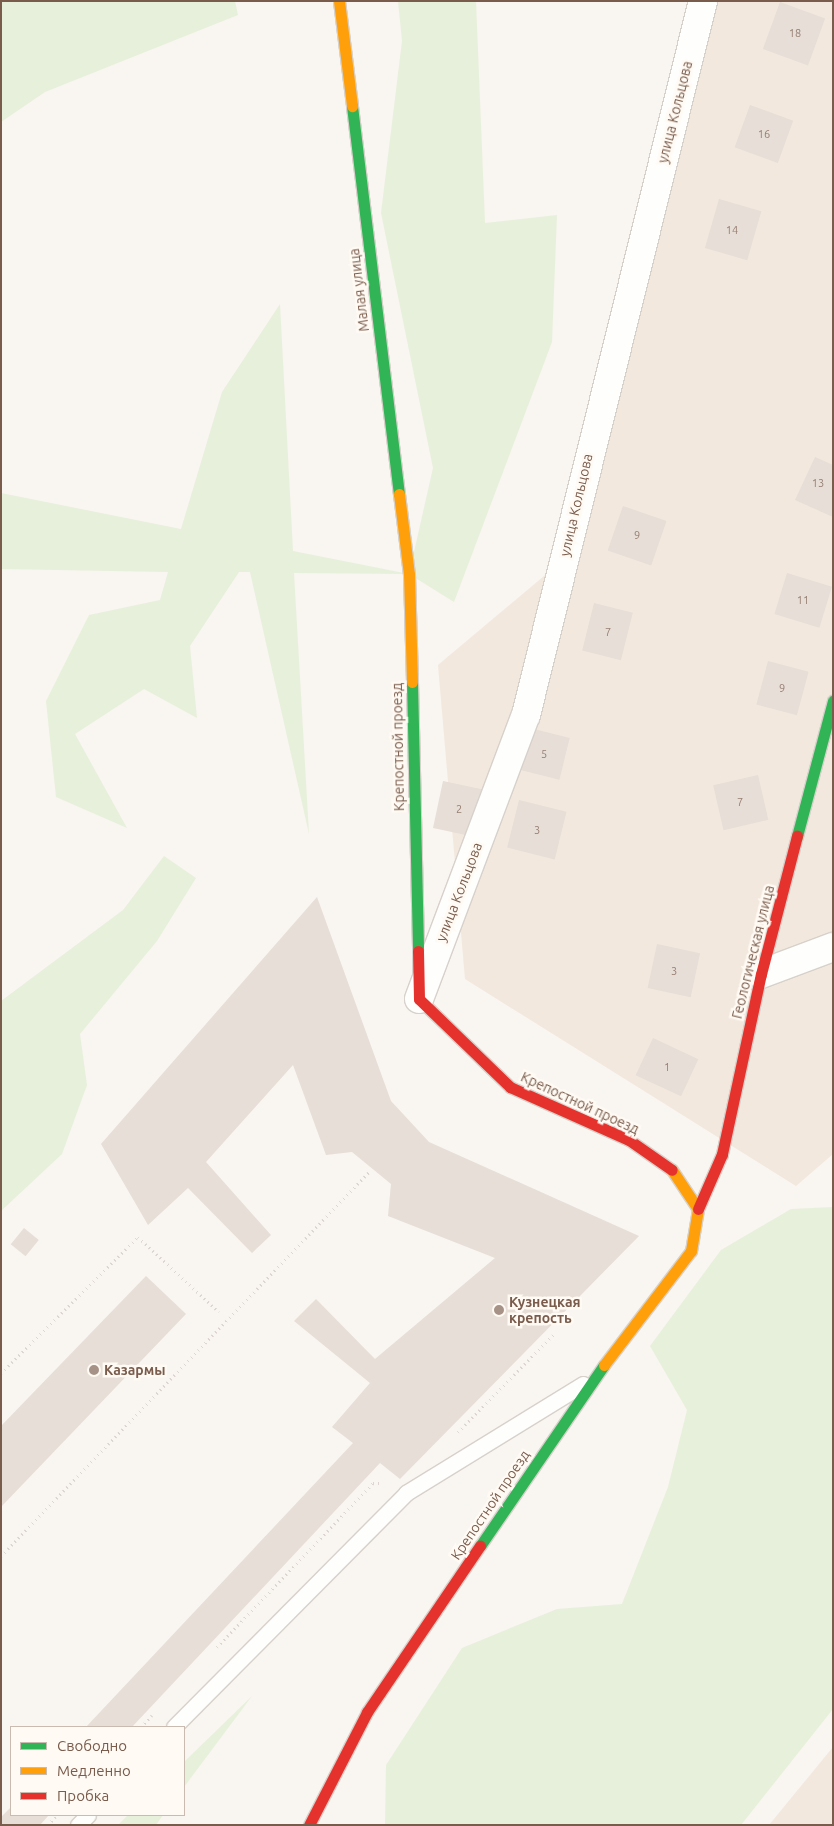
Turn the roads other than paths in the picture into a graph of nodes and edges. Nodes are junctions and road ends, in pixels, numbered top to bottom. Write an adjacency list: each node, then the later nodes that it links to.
1 (339, 1): 3 (street, Малая улица)
2 (703, 1): 7 (street, улица Кольцова)
3 (409, 574): 7 (street, Крепостной проезд)
4 (833, 701): 6 (street, Геологическая улица)
5 (833, 947): 6 (street)
6 (761, 974): 8 (street, Геологическая улица)
7 (419, 999): 8 (street, Крепостной проезд)
8 (698, 1209): 9 (street, Крепостной проезд)
9 (595, 1377): 10 (lane); 13 (street, Крепостной проезд)
10 (175, 1726)
11 (87, 1816): 12 (lane)
12 (78, 1825)
13 (310, 1825)

